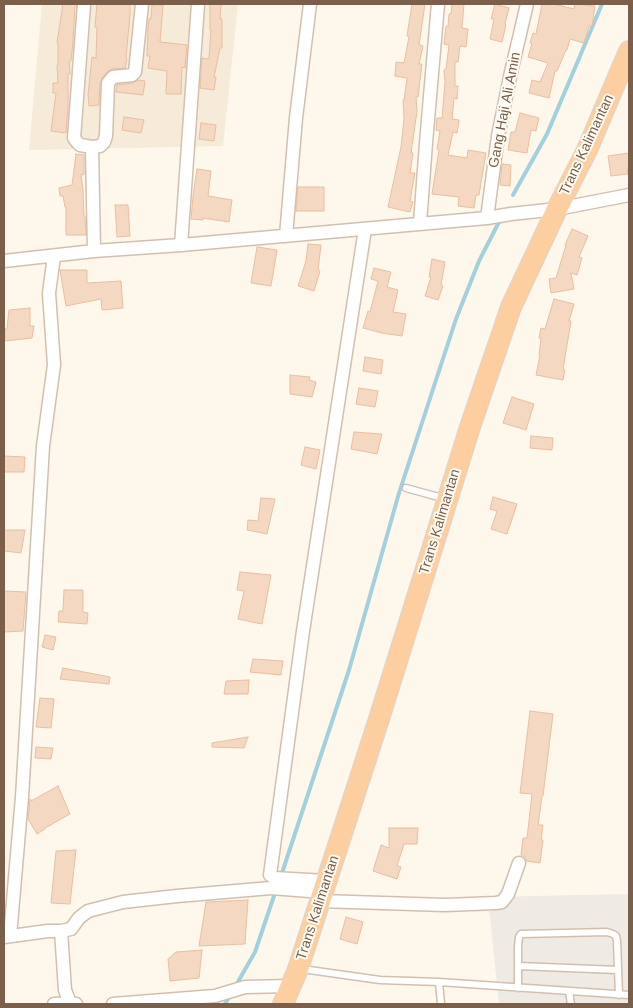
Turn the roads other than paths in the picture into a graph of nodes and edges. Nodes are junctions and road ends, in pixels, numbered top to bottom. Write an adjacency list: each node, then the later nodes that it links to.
1 (84, 4): 8 (street)
2 (142, 4): 8 (street)
3 (198, 4): 15 (street)
4 (310, 4): 14 (street)
5 (438, 4): 12 (street)
6 (527, 4): 11 (street, Gang Haji Ali Amin)
7 (629, 52): 10 (highway, Trans Kalimantan)
8 (92, 147): 16 (street)
9 (629, 196): 10 (street)
10 (557, 209): 11 (street); 20 (highway, Trans Kalimantan)
11 (490, 217): 12 (street)
12 (420, 223): 13 (street)
13 (365, 229): 14 (street); 22 (street)
14 (286, 236): 15 (street)
15 (182, 244): 16 (street)
16 (94, 251): 17 (street)
17 (54, 256): 18 (street); 25 (street)
18 (4, 261)
19 (406, 488): 20 (lane)
20 (447, 499): 23 (highway, Trans Kalimantan)
21 (519, 863): 23 (street)
22 (279, 883): 23 (street); 24 (street)
23 (323, 891): 29 (highway, Trans Kalimantan)
24 (61, 931): 25 (street); 35 (street)
25 (7, 937)
26 (518, 966): 27 (lane); 27 (lane); 30 (lane)
27 (618, 970): 32 (lane)
28 (439, 982): 29 (lane); 30 (lane); 37 (lane)
29 (291, 986): 36 (street)
30 (518, 988): 31 (lane)
31 (570, 991): 32 (lane); 38 (lane)
32 (619, 995): 33 (lane)
33 (629, 995)
34 (54, 1004): 35 (street)
35 (73, 1004)
36 (113, 1004)
37 (441, 1004)
38 (571, 1004)

